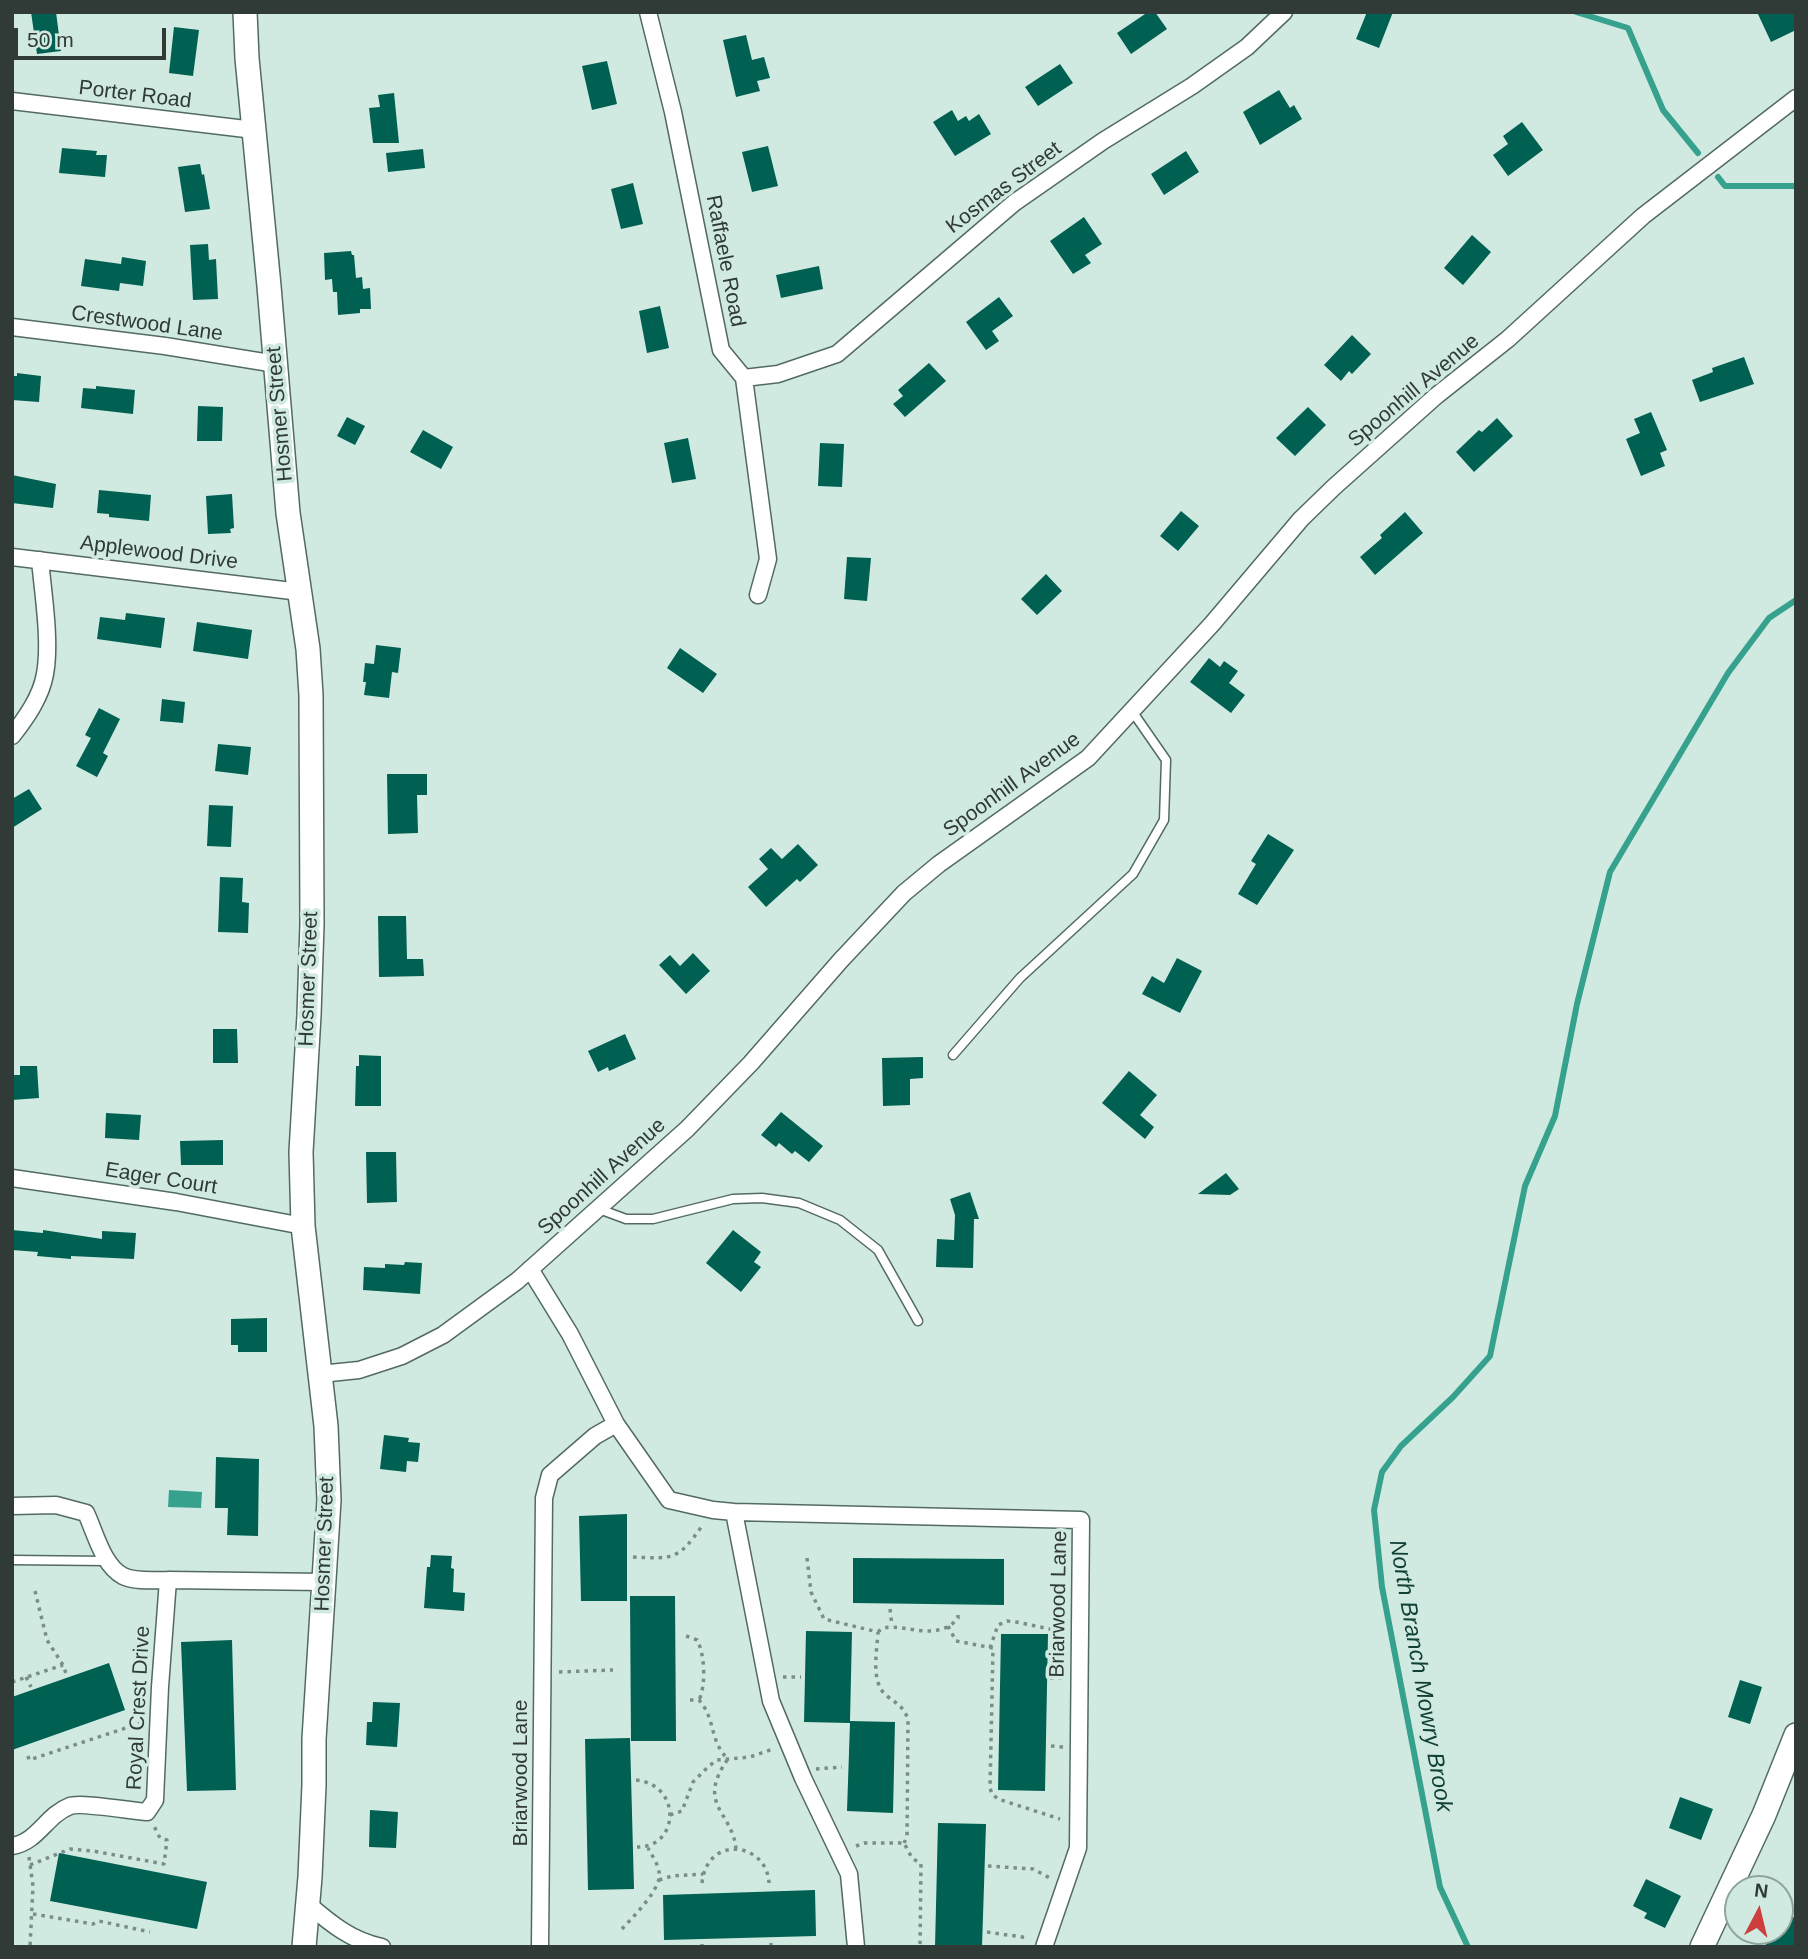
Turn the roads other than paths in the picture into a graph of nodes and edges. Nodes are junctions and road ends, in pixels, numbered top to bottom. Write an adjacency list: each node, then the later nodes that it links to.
1 (245, 12): 6 (street, Hosmer Street)
2 (648, 12): 9 (street, Raffaele Road)
3 (1284, 12): 9 (street, Kosmas Street)
4 (1796, 98): 14 (street, Spoonhill Avenue)
5 (12, 101): 6 (street, Porter Road)
6 (254, 130): 8 (street, Hosmer Street)
7 (12, 327): 8 (street, Crestwood Lane)
8 (276, 363): 12 (street, Hosmer Street)
9 (744, 378): 13 (street)
10 (12, 557): 11 (street, Applewood Drive)
11 (40, 560): 12 (street, Applewood Drive); 15 (street)
12 (300, 592): 19 (street, Hosmer Street)
13 (758, 595)
14 (1132, 711): 16 (lane); 18 (street, Spoonhill Avenue)
15 (12, 736)
16 (953, 1055)
17 (12, 1178): 19 (street, Eager Court)
18 (598, 1209): 20 (street, Spoonhill Avenue); 21 (lane)
19 (303, 1226): 22 (street, Hosmer Street)
20 (530, 1269): 22 (street, Spoonhill Avenue); 23 (street, Briarwood Lane)
21 (918, 1321)
22 (320, 1374): 29 (street, Hosmer Street)
23 (616, 1424): 25 (street, Briarwood Lane); 35 (street, Briarwood Lane)
24 (12, 1506): 27 (street)
25 (734, 1511): 36 (street); 37 (street, Briarwood Lane)
26 (12, 1560): 27 (lane)
27 (108, 1561): 28 (street)
28 (168, 1580): 29 (street); 31 (street, Royal Crest Drive)
29 (324, 1582): 32 (street, Hosmer Street)
30 (1796, 1735): 38 (street)
31 (19, 1844)
32 (308, 1903): 33 (street, Hosmer Street); 34 (street)
33 (304, 1947)
34 (382, 1947)
35 (540, 1947)
36 (856, 1947)
37 (1044, 1947)
38 (1702, 1947)

